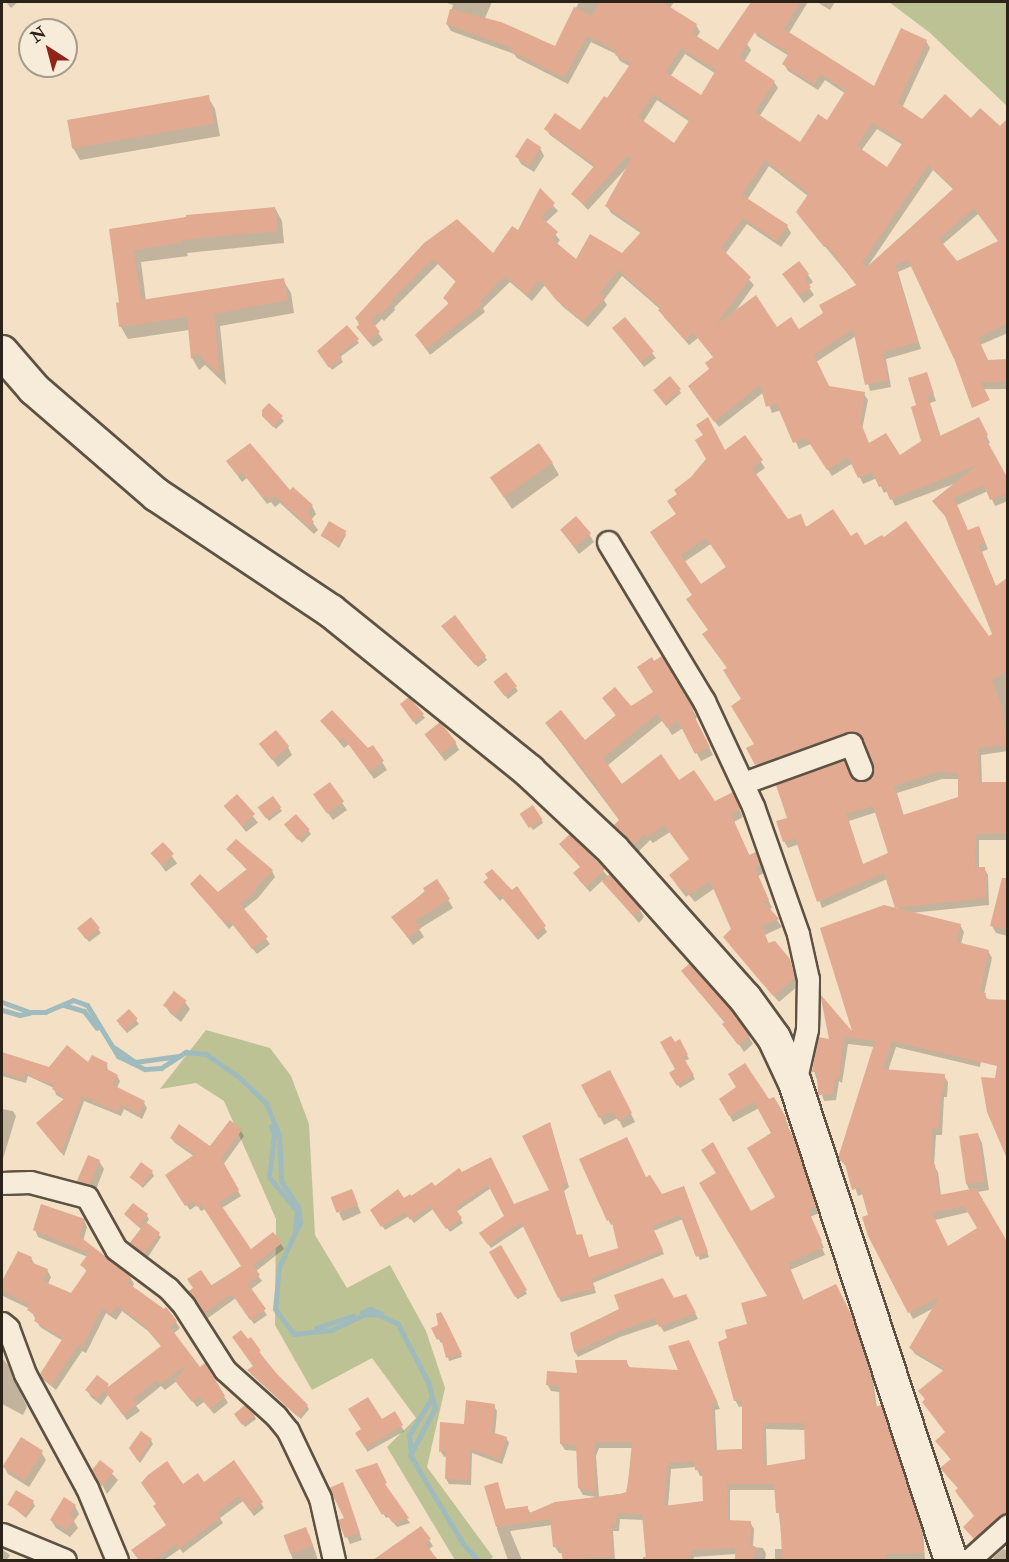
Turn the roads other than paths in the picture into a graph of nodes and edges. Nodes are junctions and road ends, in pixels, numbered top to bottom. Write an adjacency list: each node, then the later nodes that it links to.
1 (2, 352): 5 (street)
2 (608, 542): 4 (street)
3 (861, 769): 4 (street)
4 (743, 783): 5 (street)
5 (795, 1083): 13 (street)
6 (2, 1183): 12 (street)
7 (2, 1323): 11 (street)
8 (1008, 1525): 14 (street)
9 (2, 1534): 10 (street)
10 (65, 1560)
11 (117, 1560)
12 (334, 1560)
13 (951, 1560)
14 (969, 1560)

